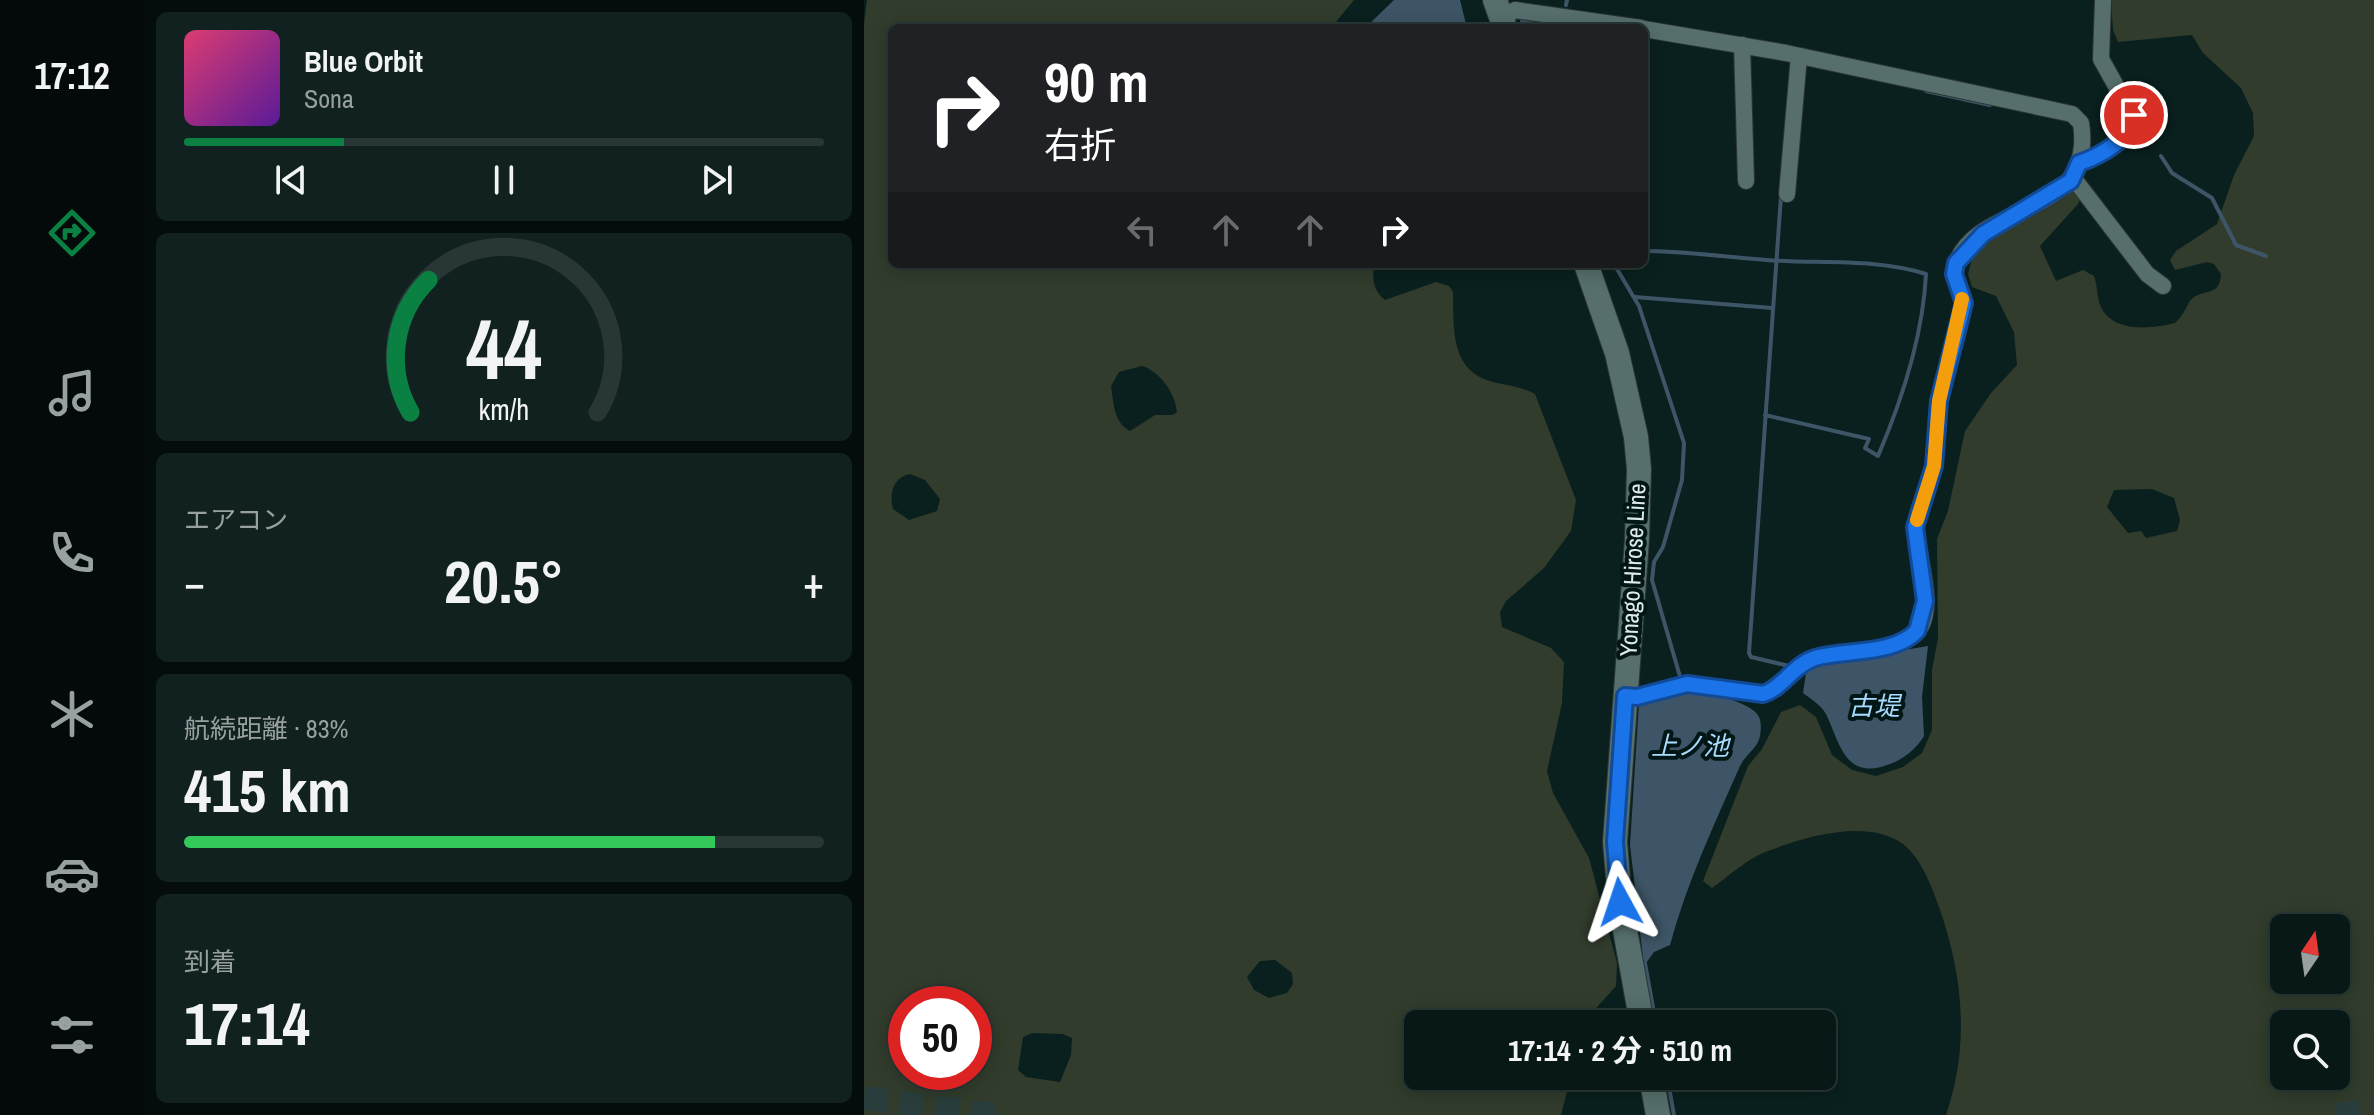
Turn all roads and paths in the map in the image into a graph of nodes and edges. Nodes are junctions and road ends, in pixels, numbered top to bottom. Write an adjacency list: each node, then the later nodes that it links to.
1 (2103, 0): 8 (street)
2 (1500, 16): 3 (street)
3 (1562, 21): 4 (street)
4 (1594, 24)
5 (1648, 29): 6 (street)
6 (1742, 45): 7 (street); 9 (street)
7 (1799, 56): 8 (street); 11 (street)
8 (2079, 163): 10 (street)
9 (1746, 181)
10 (2071, 181): 13 (street); 14 (street)
11 (1787, 194)
12 (1587, 268): 14 (main road, Yonago Hirose Line)
13 (2163, 286)
14 (1625, 696): 15 (main road, Yonago Hirose Line)
15 (1639, 1010)
16 (1654, 1090): 17 (main road)
17 (1658, 1115)

